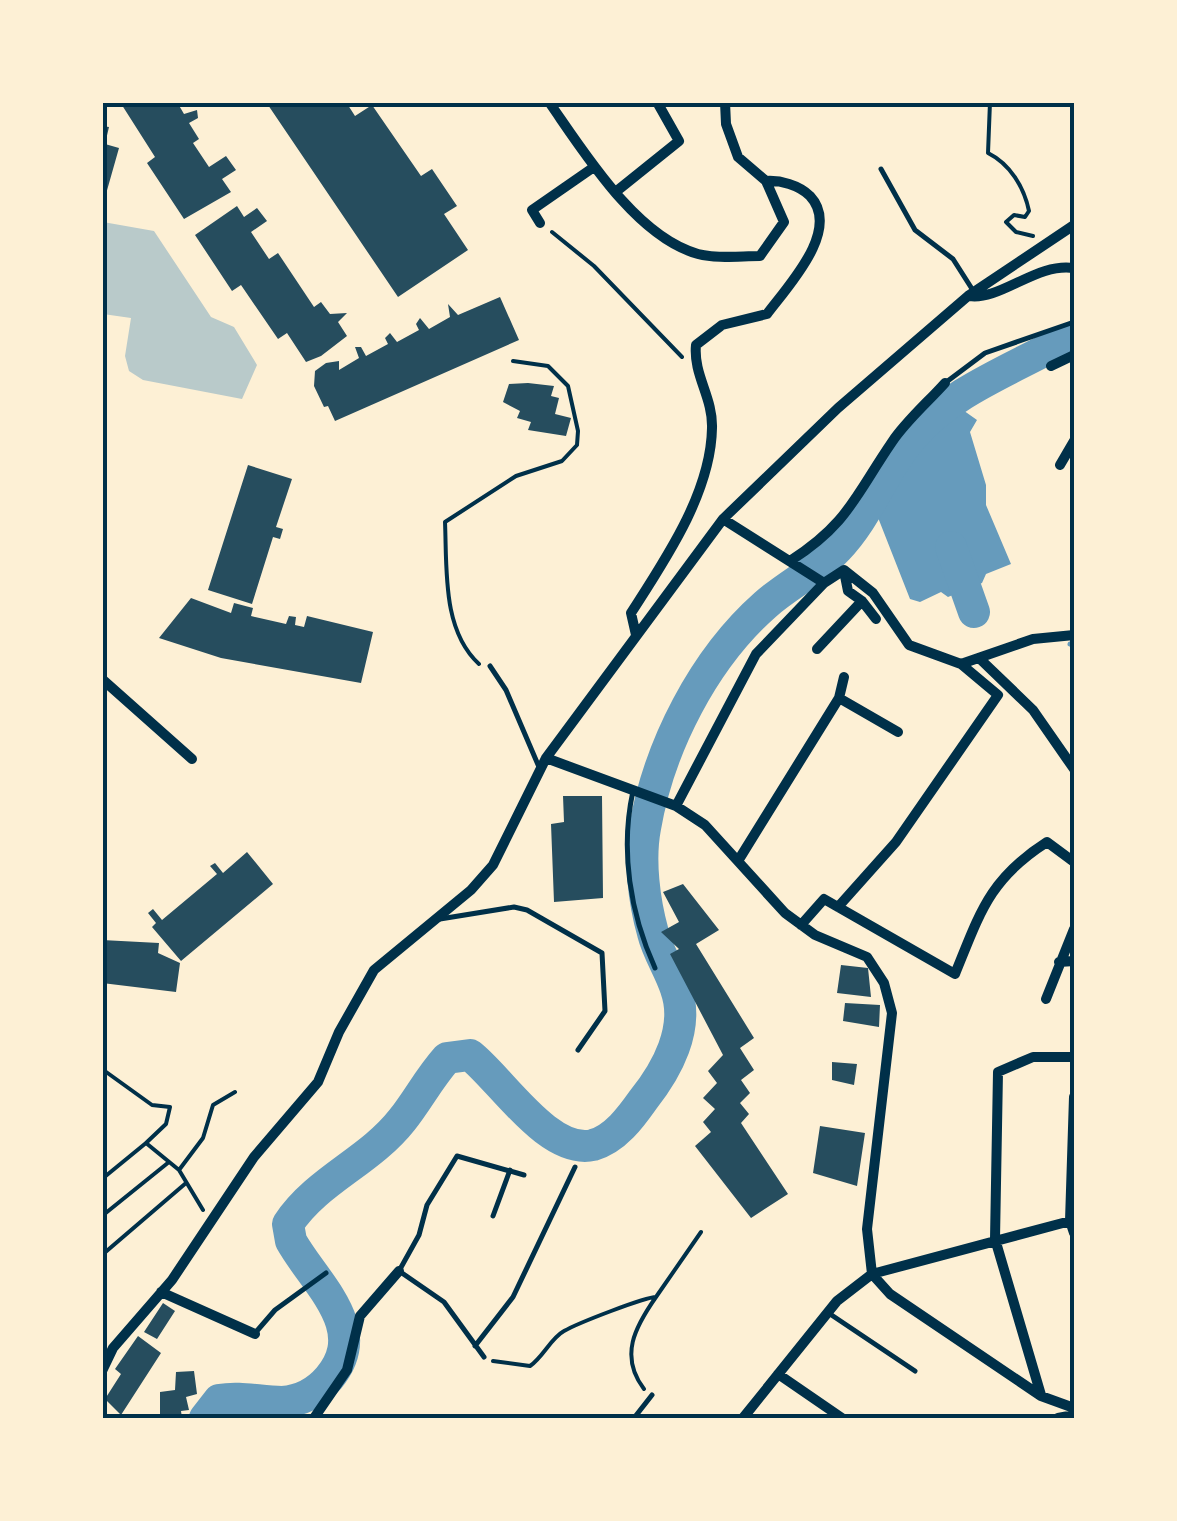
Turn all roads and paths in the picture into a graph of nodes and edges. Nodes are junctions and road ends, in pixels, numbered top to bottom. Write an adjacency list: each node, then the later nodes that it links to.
1 (548, 102): 5 (street)
2 (657, 102): 8 (street)
3 (724, 102): 7 (street)
4 (990, 102): 11 (path)
5 (594, 167): 8 (street); 9 (street)
6 (880, 169): 13 (lane)
7 (766, 181): 8 (street); 28 (street)
8 (618, 190)
9 (540, 223): 15 (path)
10 (1074, 224): 11 (street)
11 (1046, 243): 13 (street)
12 (1074, 268): 13 (street)
13 (971, 294): 22 (street)
14 (1074, 322): 19 (lane)
15 (669, 346)
16 (1074, 355): 18 (street)
17 (514, 362): 33 (path)
18 (1050, 366)
19 (946, 383): 23 (street)
20 (1074, 441): 21 (street)
21 (1060, 465)
22 (722, 519): 23 (street); 28 (street)
23 (790, 561): 25 (street)
24 (844, 570): 25 (street); 26 (street); 32 (street)
25 (824, 582): 42 (street)
26 (862, 600): 27 (street); 30 (street)
27 (876, 619)
28 (636, 635): 39 (street)
29 (1074, 635): 31 (street)
30 (818, 649)
31 (979, 658): 32 (street); 40 (street)
32 (961, 664): 45 (street)
33 (490, 666): 39 (lane)
34 (844, 677): 36 (street)
35 (102, 678): 38 (street)
36 (840, 698): 37 (street); 43 (street)
37 (898, 732)
38 (192, 759)
39 (543, 764): 41 (street); 46 (street)
40 (1074, 769)
41 (634, 788): 42 (street); 51 (lane)
42 (676, 806): 43 (street)
43 (738, 861): 47 (street)
44 (1074, 862): 45 (street)
45 (838, 907): 47 (street)
46 (432, 920): 53 (lane); 69 (street)
47 (801, 925): 76 (street)
48 (1074, 929): 50 (street)
49 (1074, 961): 50 (street)
50 (1059, 962): 52 (street)
51 (654, 968)
52 (1046, 1000)
53 (578, 1050)
54 (1074, 1057): 72 (street)
55 (102, 1069): 58 (path)
56 (236, 1092): 61 (path)
57 (1074, 1096): 68 (street)
58 (146, 1143): 59 (path); 64 (path)
59 (169, 1162): 61 (path); 66 (path)
60 (575, 1167): 81 (lane)
61 (179, 1170): 65 (path)
62 (510, 1170): 63 (lane); 67 (lane); 74 (lane)
63 (524, 1175)
64 (102, 1179)
65 (186, 1183): 69 (path); 73 (path)
66 (102, 1216)
67 (493, 1216)
68 (1072, 1220): 71 (street); 72 (street)
69 (211, 1223): 77 (street)
70 (701, 1232): 78 (path)
71 (1074, 1233)
72 (995, 1239): 76 (street); 87 (street)
73 (102, 1255)
74 (399, 1271): 81 (lane); 89 (street)
75 (326, 1273): 80 (lane)
76 (872, 1274): 79 (street); 87 (street)
77 (161, 1292): 80 (street); 84 (street)
78 (656, 1297): 82 (path); 86 (path)
79 (827, 1312): 83 (lane); 85 (street)
80 (255, 1334)
81 (475, 1346): 82 (lane)
82 (484, 1357)
83 (916, 1370)
84 (102, 1371)
85 (778, 1374): 91 (street); 92 (street)
86 (652, 1395): 90 (lane)
87 (1041, 1396): 88 (street)
88 (1074, 1411): 93 (street)
89 (314, 1418)
90 (634, 1418)
91 (743, 1418)
92 (842, 1418)
93 (1058, 1418)

